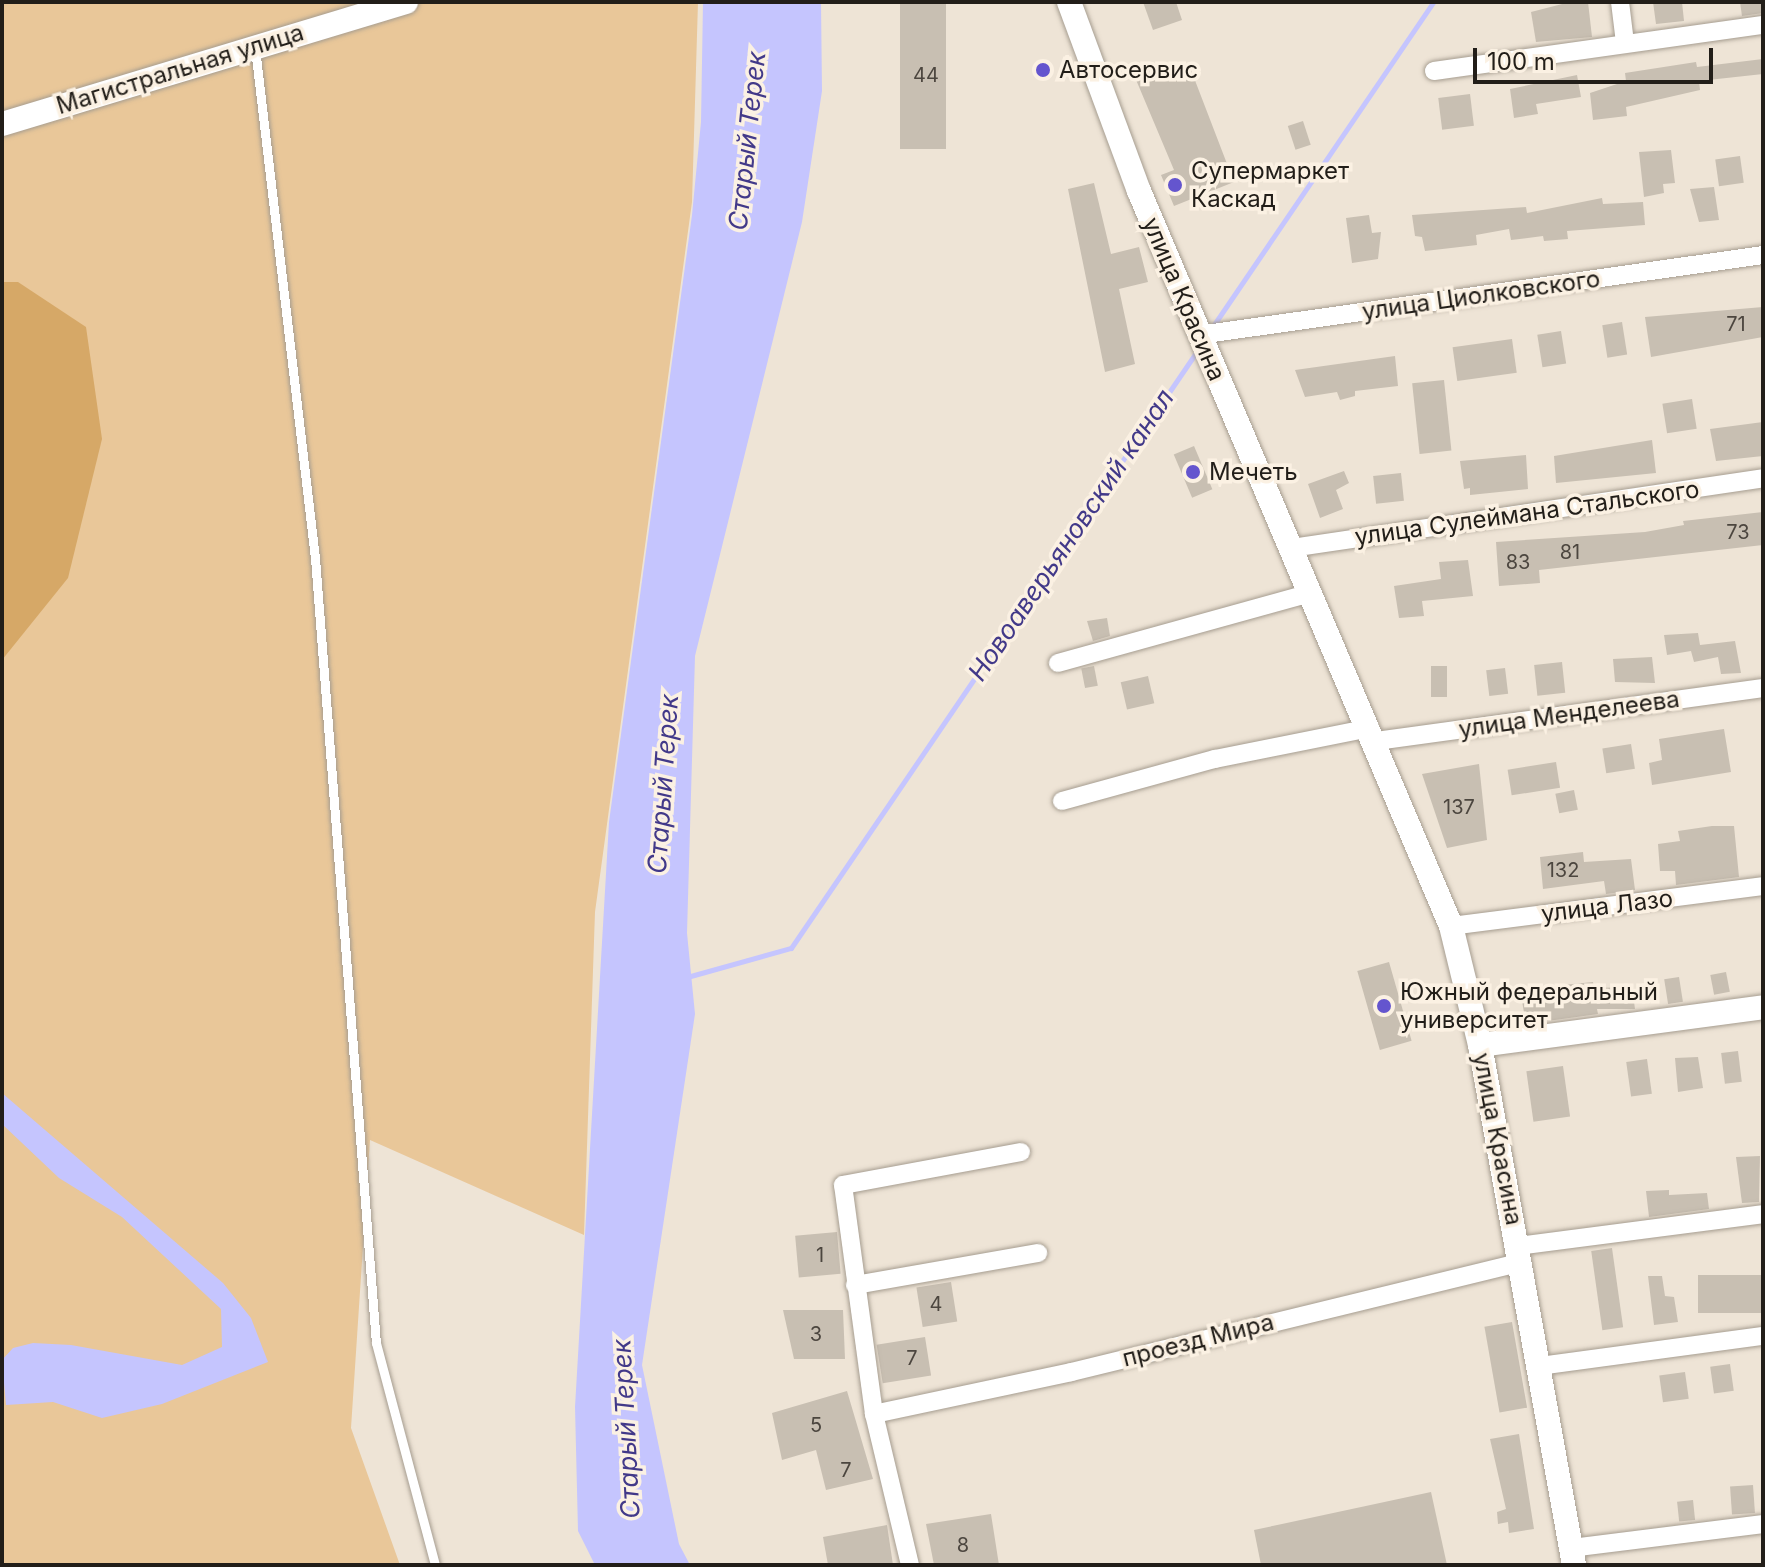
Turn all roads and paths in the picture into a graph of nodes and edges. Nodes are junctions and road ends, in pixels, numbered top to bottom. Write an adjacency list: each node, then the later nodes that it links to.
1 (406, 2): 6 (street, Магистральная улица)
2 (1069, 2): 10 (street, улица Красина)
3 (1620, 2): 5 (street)
4 (1763, 25): 5 (street)
5 (1625, 43): 7 (street)
6 (255, 45): 8 (street, Магистральная улица); 32 (lane)
7 (1434, 71)
8 (2, 124)
9 (1763, 255): 10 (street, улица Циолковского)
10 (1199, 335): 12 (street, улица Красина)
11 (1763, 478): 12 (street, улица Сулеймана Стальского)
12 (1291, 548): 13 (street, улица Красина)
13 (1310, 593): 14 (street); 16 (street, улица Красина)
14 (1058, 663)
15 (1763, 688): 16 (street, улица Менделеева)
16 (1373, 734): 17 (street); 19 (street, улица Красина)
17 (1062, 801)
18 (1763, 886): 19 (street, улица Лазо)
19 (1451, 926): 21 (street, улица Красина)
20 (1763, 1007): 21 (street)
21 (1480, 1045): 25 (street, улица Красина)
22 (1021, 1152): 26 (street)
23 (1763, 1214): 25 (street, проезд Мира)
24 (1038, 1253): 26 (street)
25 (1519, 1254): 28 (street, улица Красина); 29 (street, проезд Мира)
26 (855, 1285): 29 (street)
27 (1763, 1336): 28 (street)
28 (1540, 1366): 31 (street, улица Красина)
29 (874, 1414): 33 (street)
30 (1763, 1524): 31 (street)
31 (1572, 1557)
32 (435, 1565)
33 (910, 1565)

